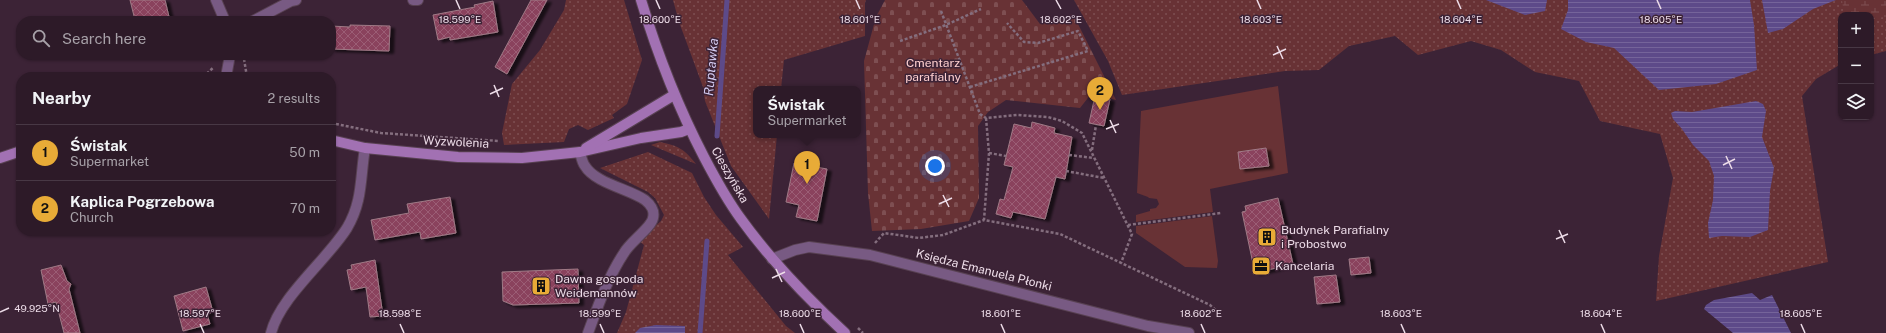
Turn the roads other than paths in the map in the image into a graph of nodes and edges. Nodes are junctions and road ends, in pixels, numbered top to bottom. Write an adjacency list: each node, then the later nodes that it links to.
1 (216, 0): 7 (street)
2 (277, 0): 8 (street)
3 (296, 0): 9 (street)
4 (412, 0): 5 (street)
5 (418, 0)
6 (641, 0): 12 (street, Cieszyńska)
7 (223, 16)
8 (260, 16)
9 (262, 16)
10 (229, 60): 11 (street)
11 (227, 72)
12 (674, 95): 13 (street, Cieszyńska); 16 (street, Wyzwolenia)
13 (689, 128): 16 (street, Wyzwolenia); 19 (street, Cieszyńska)
14 (336, 141): 15 (street, Wyzwolenia)
15 (365, 148): 16 (street, Wyzwolenia); 20 (street)
16 (580, 152): 21 (street)
17 (16, 153): 18 (street)
18 (0, 158)
19 (772, 259): 22 (street, Cieszyńska); 23 (street, Księdza Emanuela Płonki)
20 (270, 333)
21 (588, 333)
22 (845, 333)
23 (1189, 333)

